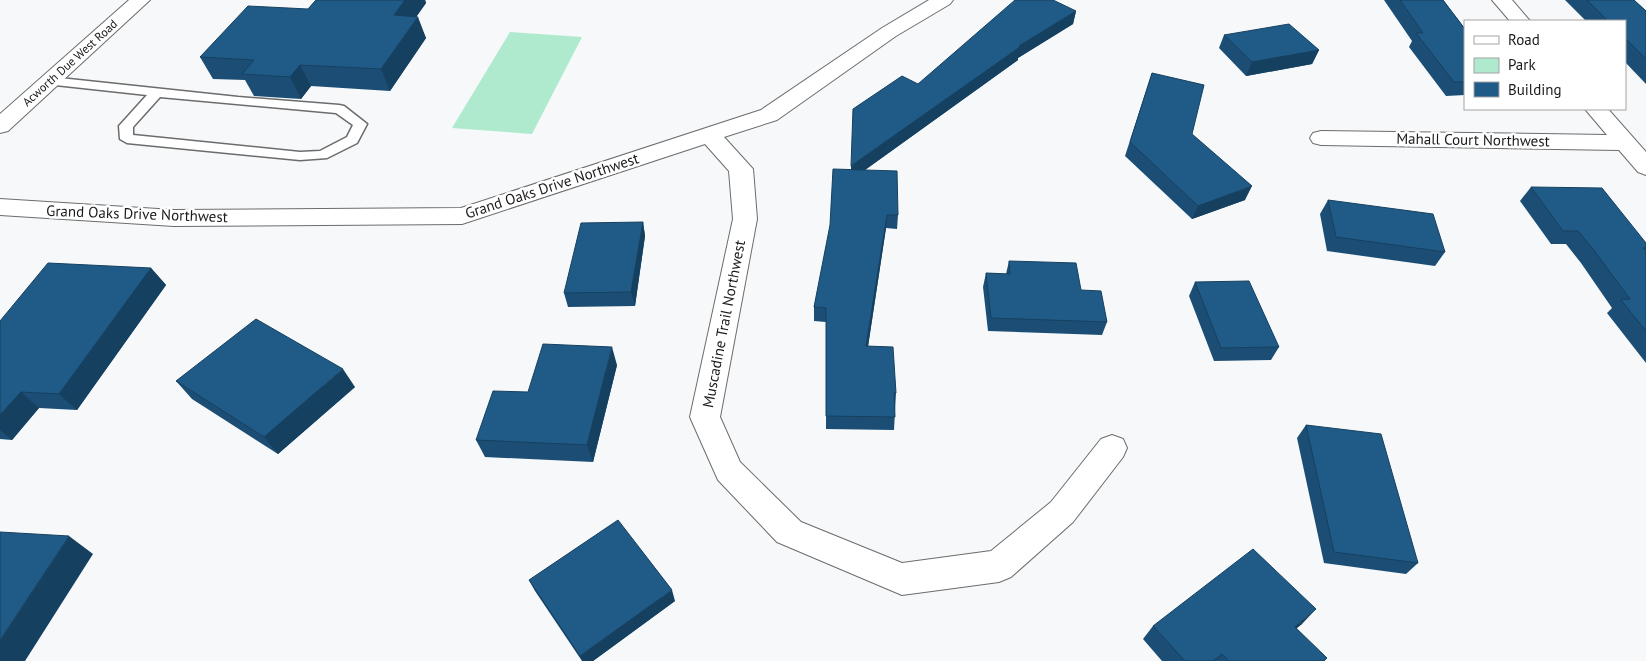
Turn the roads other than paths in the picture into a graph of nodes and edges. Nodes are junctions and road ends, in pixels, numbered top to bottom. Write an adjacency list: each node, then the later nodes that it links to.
1 (140, 0): 5 (street, Acworth Due West Road)
2 (943, 0): 9 (street, Grand Oaks Drive Northwest)
3 (1502, 0): 4 (street)
4 (1519, 20)
5 (50, 81): 6 (lane); 8 (street, Acworth Due West Road)
6 (157, 92): 6 (lane)
7 (1597, 110): 11 (street)
8 (0, 126)
9 (709, 135): 13 (street, Grand Oaks Drive Northwest); 14 (street, Muscadine Trail Northwest)
10 (1321, 138): 11 (street, Mahall Court Northwest)
11 (1625, 143): 12 (street)
12 (1646, 166)
13 (0, 206)
14 (1112, 448)

